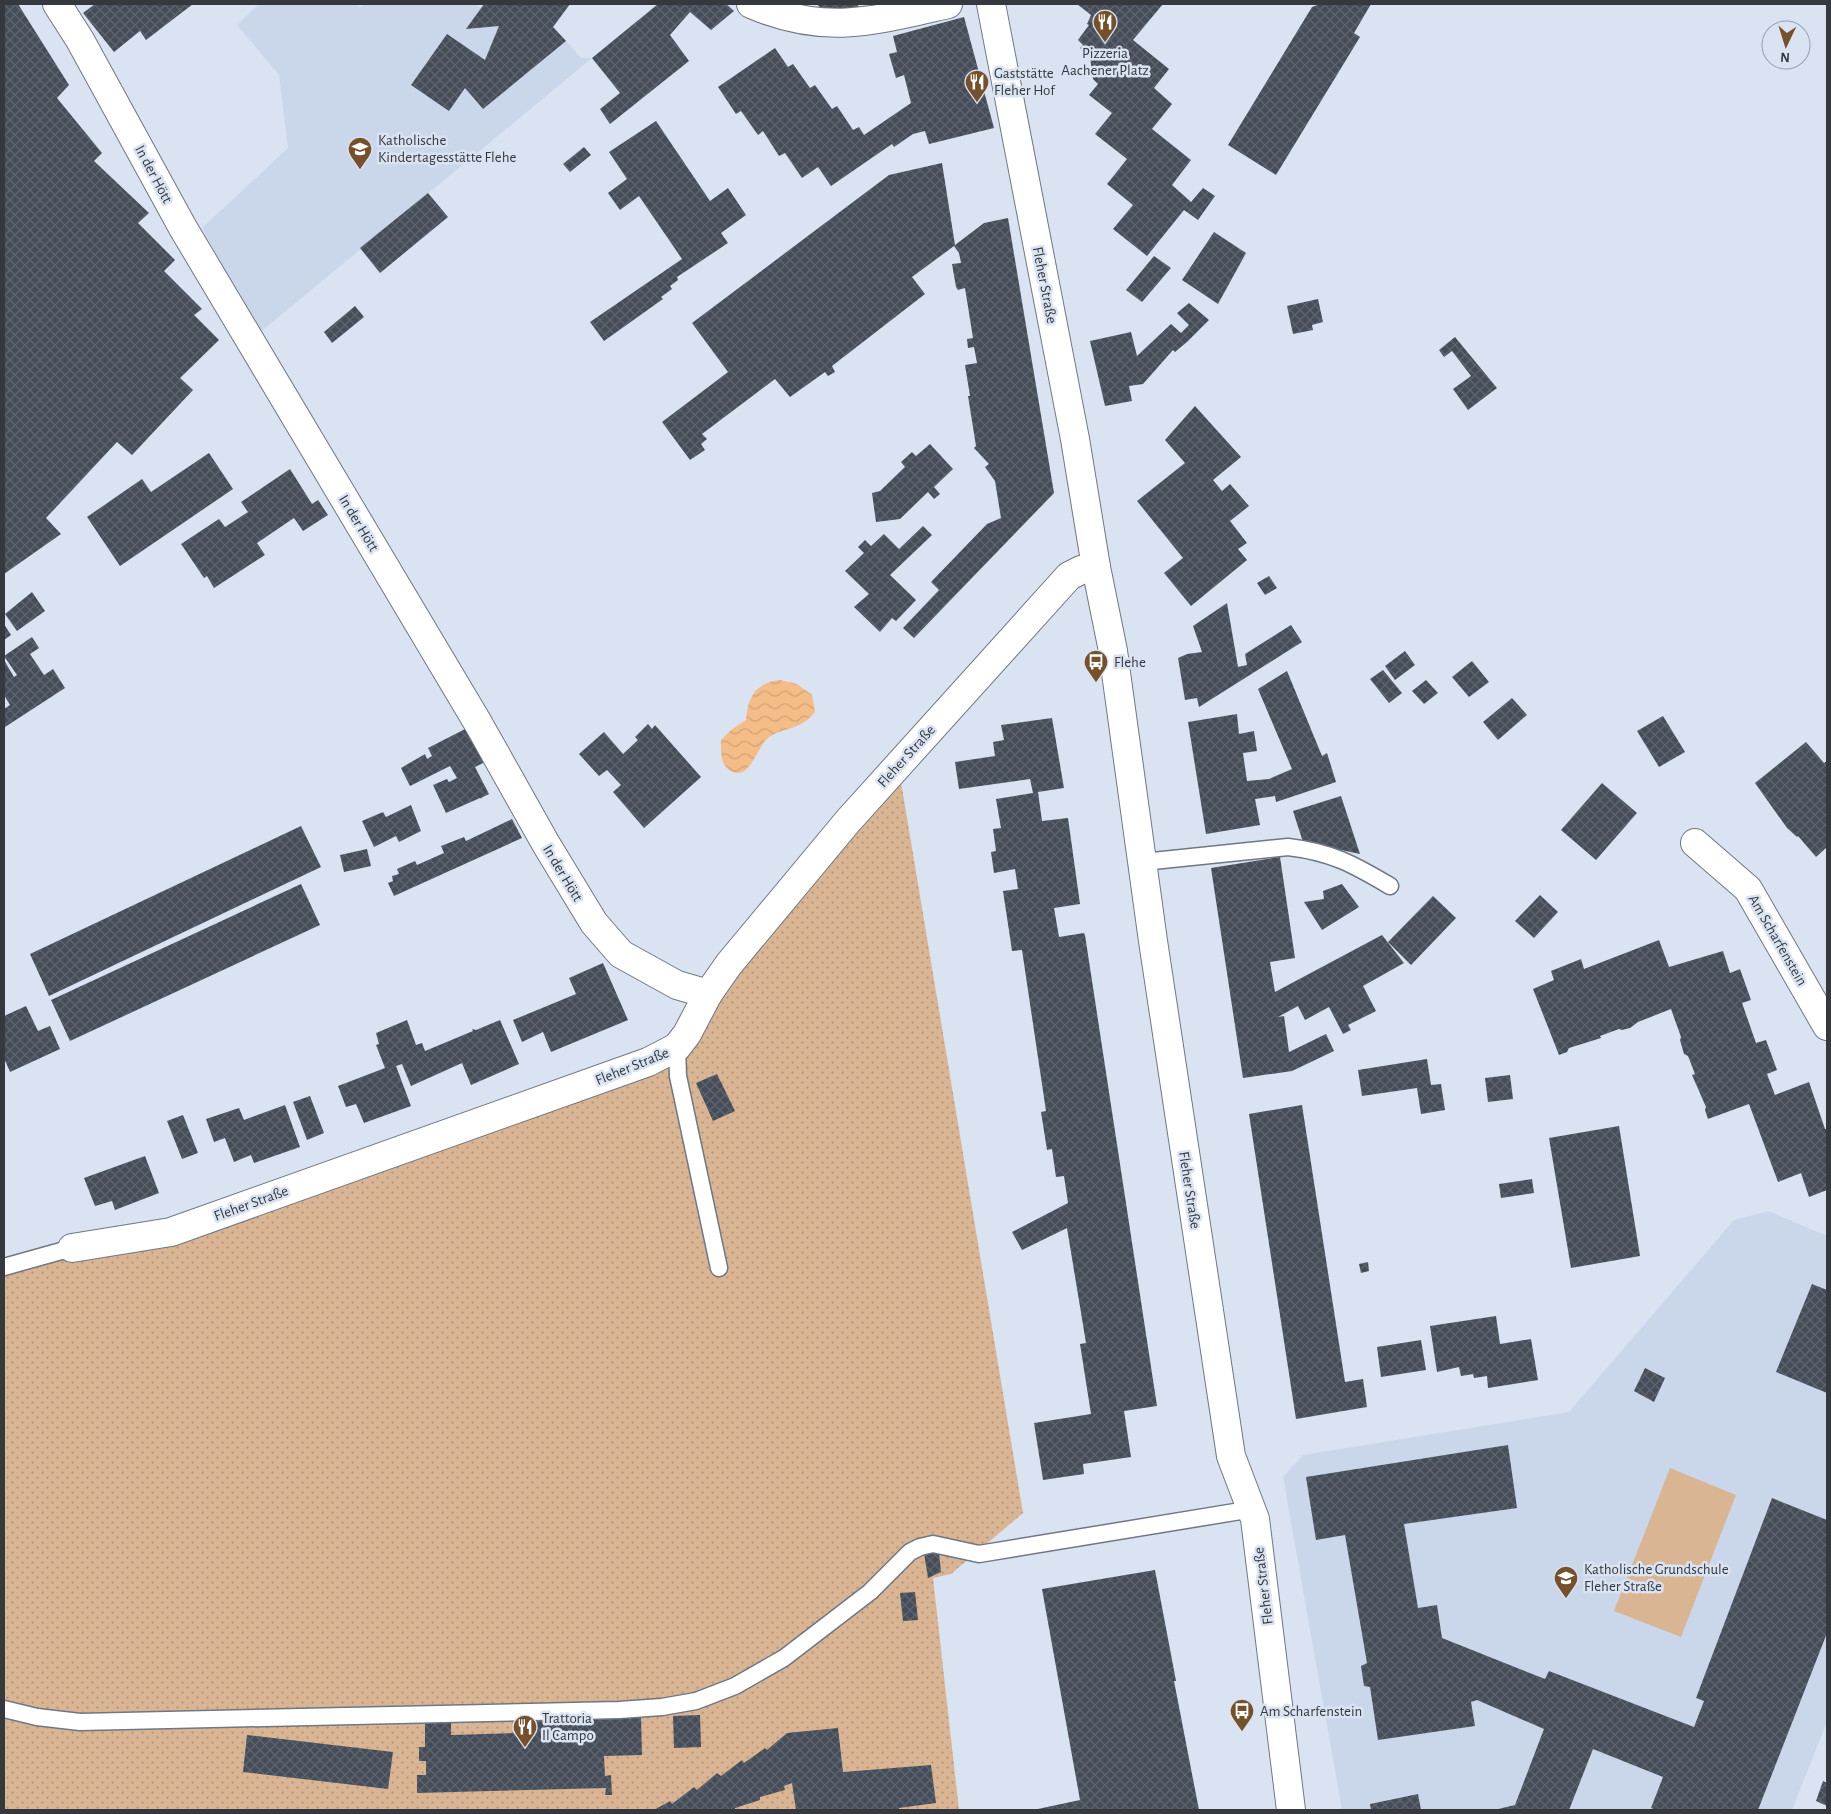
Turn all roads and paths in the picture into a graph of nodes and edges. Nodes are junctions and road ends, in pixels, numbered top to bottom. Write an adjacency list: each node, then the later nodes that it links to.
1 (56, 4): 9 (street, In der Hött)
2 (750, 4): 3 (street)
3 (948, 4)
4 (991, 4): 5 (street, Fleher Straße)
5 (1096, 566): 7 (street, Fleher Straße); 9 (street, Fleher Straße)
6 (1695, 843): 10 (street, Am Scharfenstein)
7 (1143, 862): 8 (lane); 15 (street, Fleher Straße)
8 (1390, 886)
9 (708, 994): 11 (street, Fleher Straße)
10 (1827, 1026)
11 (677, 1047): 12 (street, Fleher Straße); 14 (lane)
12 (72, 1248): 13 (lane, Fleher Straße)
13 (4, 1267)
14 (719, 1268)
15 (1253, 1509): 16 (lane); 17 (street, Fleher Straße)
16 (4, 1709)
17 (1291, 1810)

